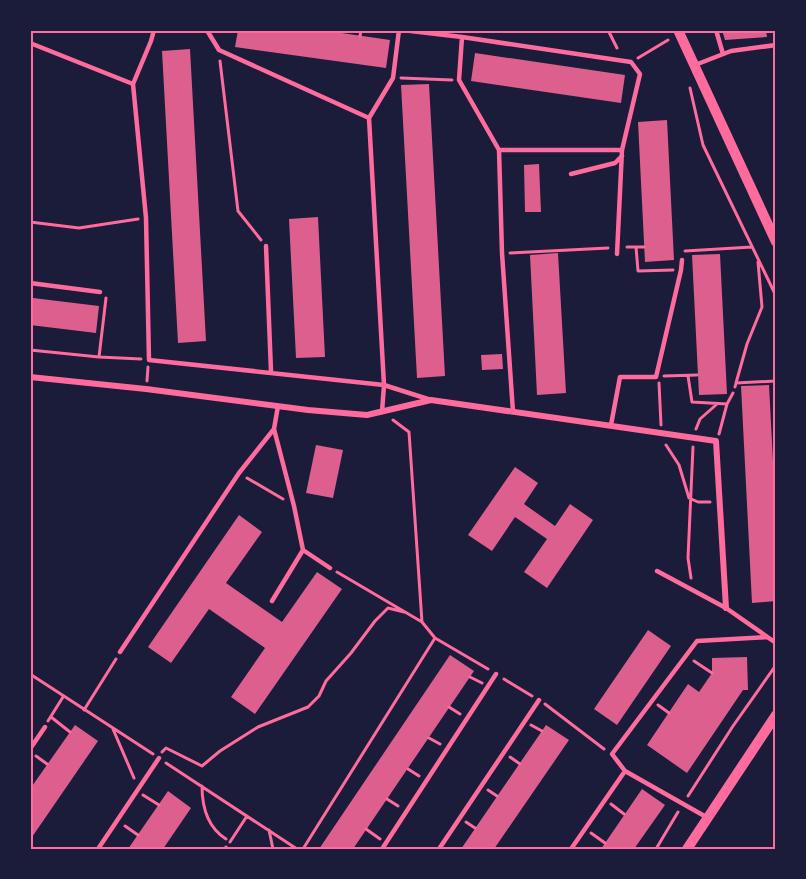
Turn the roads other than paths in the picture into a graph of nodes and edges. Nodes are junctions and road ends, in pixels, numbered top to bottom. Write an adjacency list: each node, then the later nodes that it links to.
1 (154, 30): 11 (lane)
2 (208, 30): 12 (lane)
3 (401, 30): 6 (lane); 12 (lane)
4 (678, 30): 10 (street)
5 (716, 30): 9 (lane)
6 (462, 37): 13 (lane); 14 (lane)
7 (30, 43): 11 (lane)
8 (776, 45): 9 (lane)
9 (723, 54): 10 (lane)
10 (695, 65): 16 (street)
11 (133, 84): 22 (lane)
12 (369, 118): 24 (lane)
13 (499, 150): 14 (lane); 28 (lane)
14 (622, 153): 15 (lane); 18 (lane)
15 (571, 174)
16 (776, 242)
17 (266, 246): 22 (lane)
18 (617, 251)
19 (682, 257): 29 (lane)
20 (30, 283): 21 (lane)
21 (100, 295)
22 (271, 371): 24 (lane)
23 (30, 377): 26 (street)
24 (384, 385): 25 (lane); 27 (lane)
25 (431, 400): 27 (street); 28 (street)
26 (278, 406): 27 (street); 30 (lane)
27 (382, 412)
28 (513, 412): 29 (street)
29 (610, 424): 35 (street)
30 (274, 429): 31 (lane); 38 (lane)
31 (303, 550): 32 (lane); 34 (lane)
32 (330, 568)
33 (657, 571): 35 (lane)
34 (272, 601)
35 (726, 608): 36 (lane)
36 (767, 637): 37 (lane); 45 (lane)
37 (776, 643)
38 (120, 652)
39 (496, 674): 48 (lane)
40 (538, 700): 49 (lane)
41 (776, 715): 46 (street)
42 (45, 727): 43 (lane)
43 (30, 750)
44 (159, 758): 47 (lane)
45 (625, 771): 46 (lane); 50 (lane)
46 (708, 818): 51 (street)
47 (98, 849)
48 (382, 849)
49 (439, 849)
50 (571, 849)
51 (687, 849)

